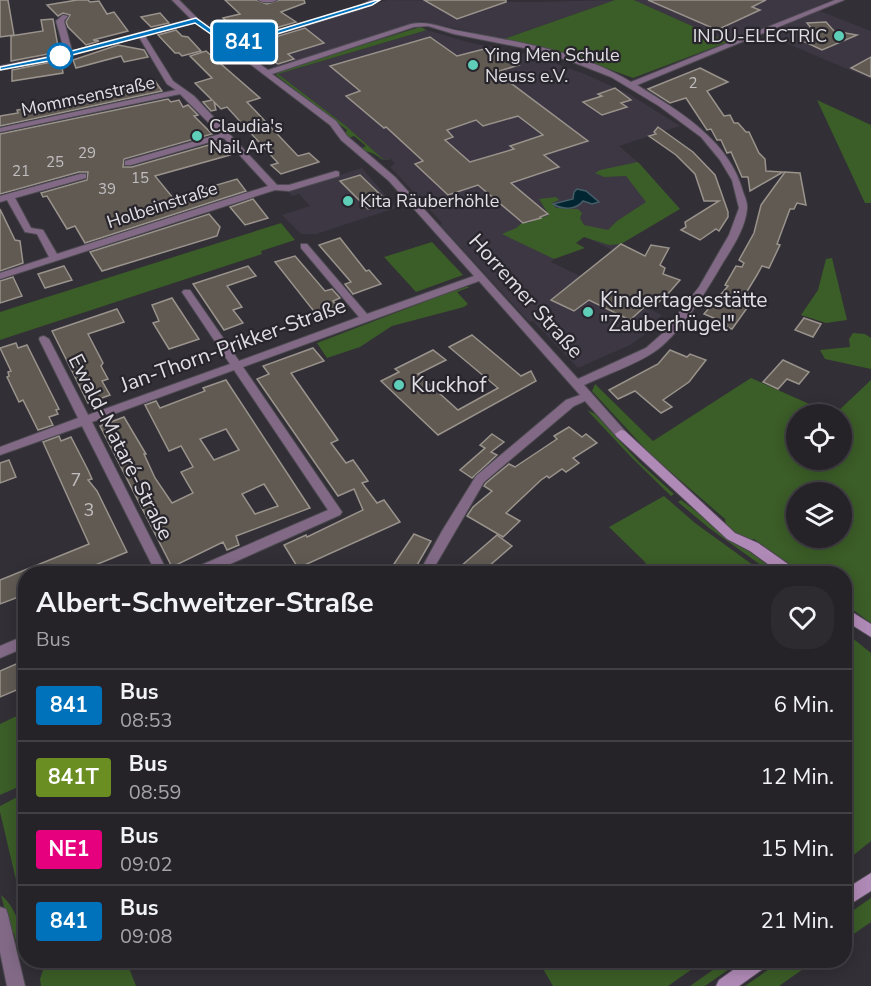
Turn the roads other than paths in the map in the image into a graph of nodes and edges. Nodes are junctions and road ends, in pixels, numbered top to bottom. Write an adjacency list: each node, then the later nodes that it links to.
1 (176, 0): 7 (street, Horremer Straße)
2 (261, 0): 3 (street)
3 (274, 0)
4 (377, 0): 9 (street)
5 (841, 0): 13 (street)
6 (65, 16): 10 (street)
7 (196, 20): 8 (street); 9 (street, Horremer Straße)
8 (141, 35): 10 (street); 14 (street)
9 (231, 46): 12 (street, Horremer Straße)
10 (69, 54): 11 (street)
11 (0, 68)
12 (267, 73): 13 (street); 25 (street, Horremer Straße)
13 (631, 85): 30 (street)
14 (182, 91): 15 (street, Mommsenstraße); 16 (street)
15 (0, 130)
16 (227, 135): 17 (street); 20 (street)
17 (128, 164)
18 (336, 174): 20 (street, Holbeinstraße)
19 (83, 176): 21 (street)
20 (274, 187): 23 (street, Holbeinstraße)
21 (5, 198): 23 (street)
22 (304, 246): 27 (street)
23 (55, 260): 24 (street, Holbeinstraße)
24 (0, 276)
25 (480, 277): 27 (street, Jan-Thorn-Prikker-Straße); 30 (street, Horremer Straße)
26 (187, 292): 29 (street)
27 (365, 318): 29 (street, Jan-Thorn-Prikker-Straße)
28 (44, 339): 32 (street, Ewald-Mataré-Straße)
29 (236, 365): 32 (street, Jan-Thorn-Prikker-Straße); 36 (street)
30 (577, 384): 31 (street, Horremer Straße)
31 (587, 396): 33 (street, Horremer Straße); 37 (street)
32 (86, 420): 34 (street, Jan-Thorn-Prikker-Straße); 35 (street, Ewald-Mataré-Straße)
33 (621, 434): 38 (main road, Horremer Straße)
34 (0, 452)
35 (159, 566)
36 (213, 566)
37 (429, 566)
38 (780, 566)
39 (852, 618): 40 (main road)
40 (871, 632)
41 (18, 644): 42 (street)
42 (0, 652)
43 (871, 881): 44 (main road)
44 (852, 894)
45 (0, 915): 47 (street)
46 (750, 968): 48 (main road)
47 (16, 986)
48 (725, 986)

